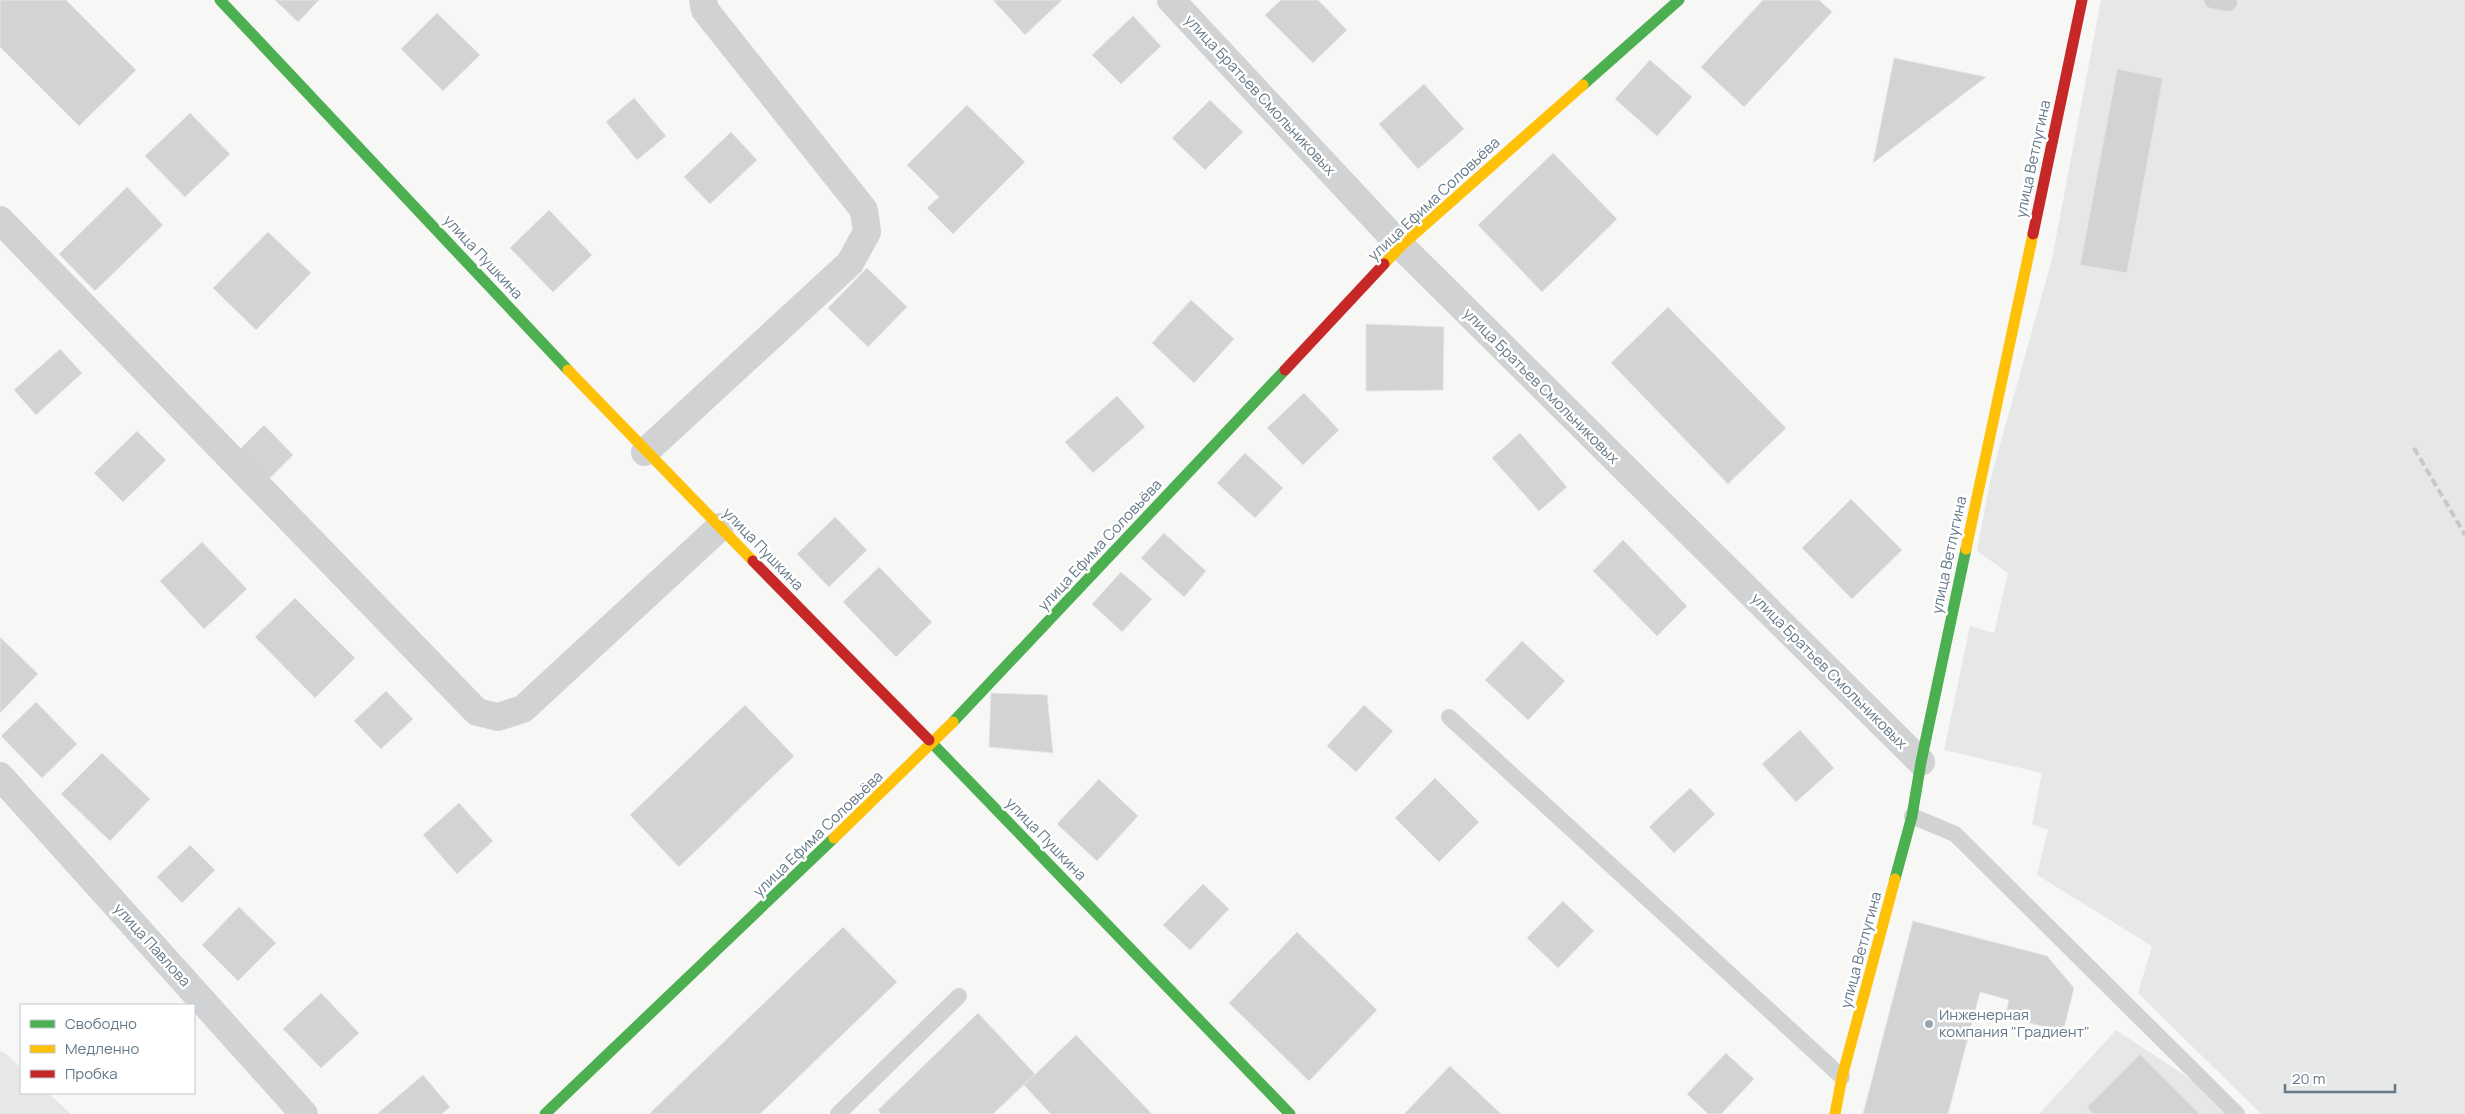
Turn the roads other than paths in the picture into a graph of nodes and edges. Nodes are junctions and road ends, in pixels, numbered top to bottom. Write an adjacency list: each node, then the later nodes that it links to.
1 (220, 0): 10 (street, улица Пушкина)
2 (703, 0): 10 (street)
3 (1171, 0): 9 (street, улица Братьев Смольниковых)
4 (1679, 0): 9 (street, улица Ефима Соловьёва)
5 (2082, 0): 14 (street, улица Ветлугина)
6 (2212, 0): 7 (lane)
7 (2229, 3)
8 (0, 220): 11 (street)
9 (1401, 246): 13 (street, улица Ефима Соловьёва); 14 (street, улица Братьев Смольниковых)
10 (645, 452): 11 (street, улица Пушкина)
11 (720, 527): 13 (street, улица Пушкина)
12 (1449, 716): 18 (lane)
13 (934, 744): 20 (street, улица Ефима Соловьёва); 22 (street, улица Пушкина)
14 (1921, 762): 16 (street, улица Ветлугина)
15 (0, 776): 19 (street, улица Павлова)
16 (1912, 816): 18 (street, улица Ветлугина); 24 (lane)
17 (959, 996): 21 (lane)
18 (1842, 1077): 23 (street, улица Ветлугина)
19 (304, 1114)
20 (545, 1114)
21 (838, 1114)
22 (1290, 1114)
23 (1835, 1114)
24 (2237, 1114)

